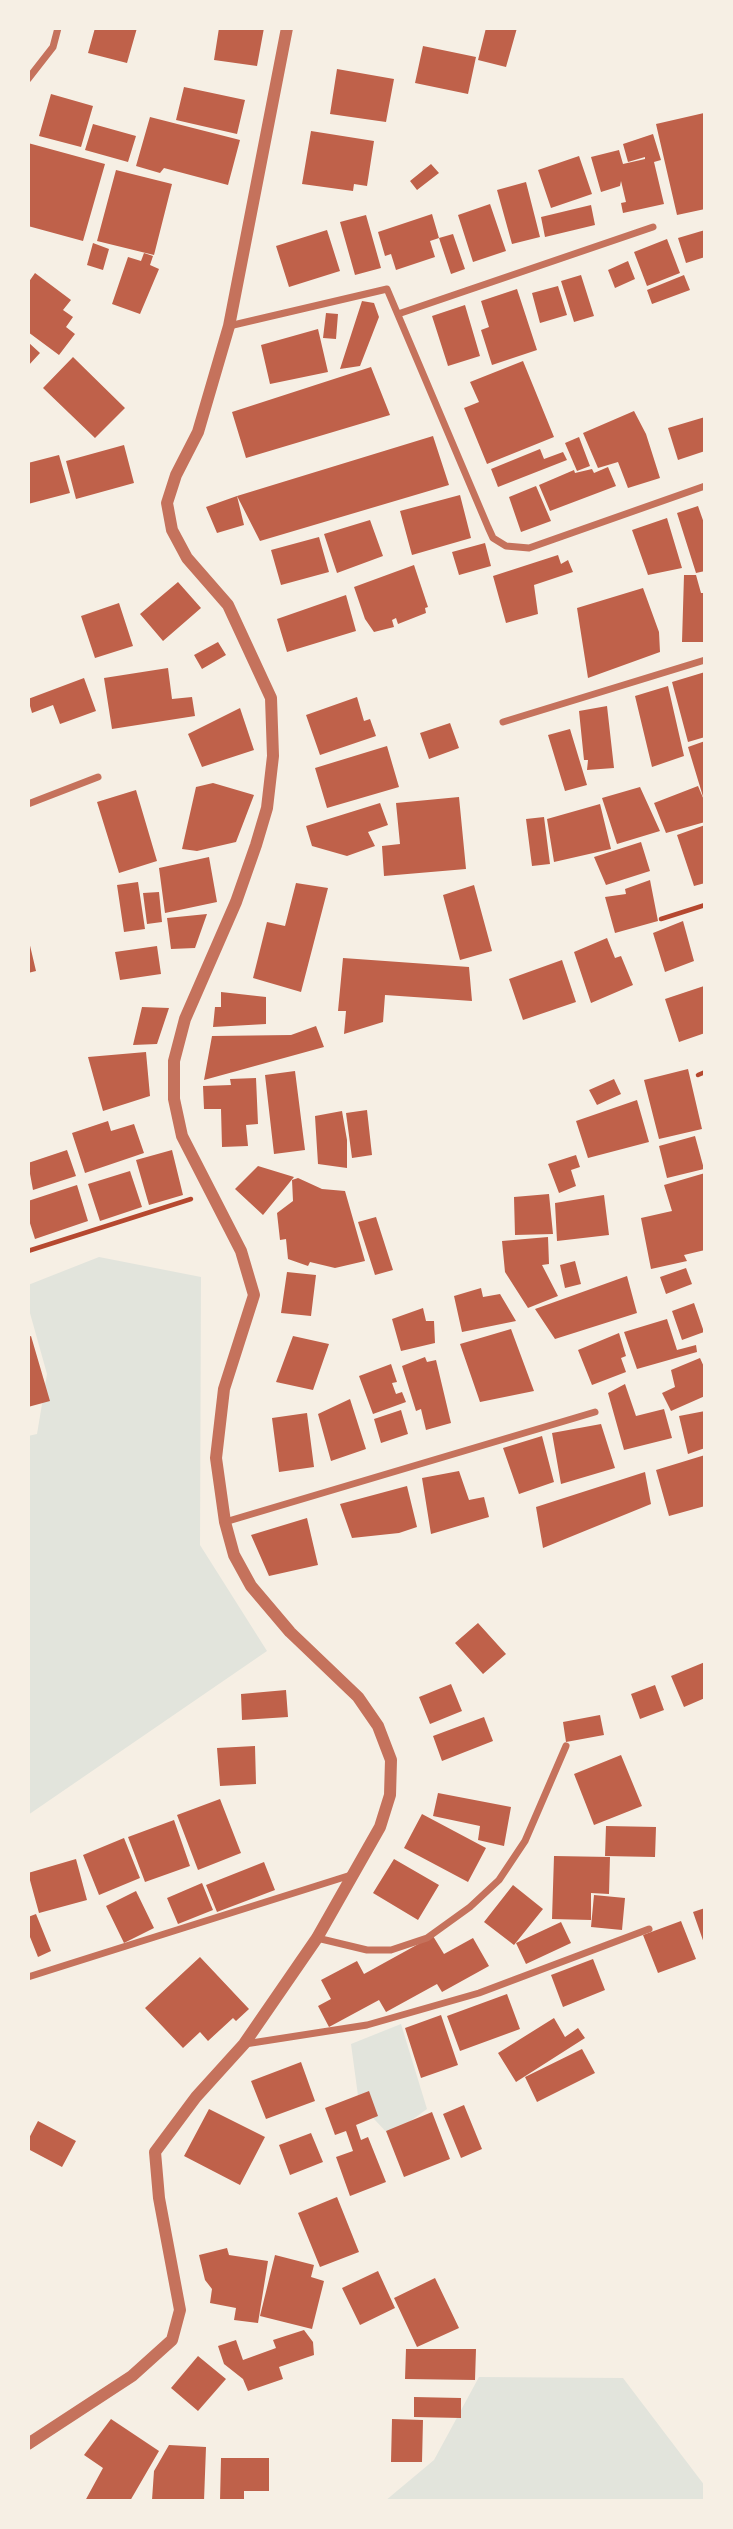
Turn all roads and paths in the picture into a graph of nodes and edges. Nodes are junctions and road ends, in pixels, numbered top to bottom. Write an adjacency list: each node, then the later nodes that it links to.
1 (58, 28): 3 (street)
2 (287, 28): 6 (street)
3 (28, 79)
4 (653, 228): 5 (street)
5 (398, 314): 6 (street); 7 (street)
6 (229, 326): 16 (street)
7 (705, 486)
8 (705, 660): 9 (street)
9 (503, 722)
10 (98, 777): 11 (street)
11 (28, 804)
12 (705, 905): 13 (path)
13 (662, 919)
14 (705, 1072): 15 (path)
15 (698, 1075)
16 (209, 1193): 17 (path); 19 (street)
17 (28, 1251)
18 (595, 1412): 19 (street)
19 (225, 1522): 21 (street)
20 (566, 1746): 23 (street)
21 (355, 1874): 23 (street); 24 (street)
22 (649, 1929): 25 (street)
23 (317, 1938): 25 (street)
24 (28, 1978)
25 (244, 2044): 26 (street)
26 (28, 2444)

